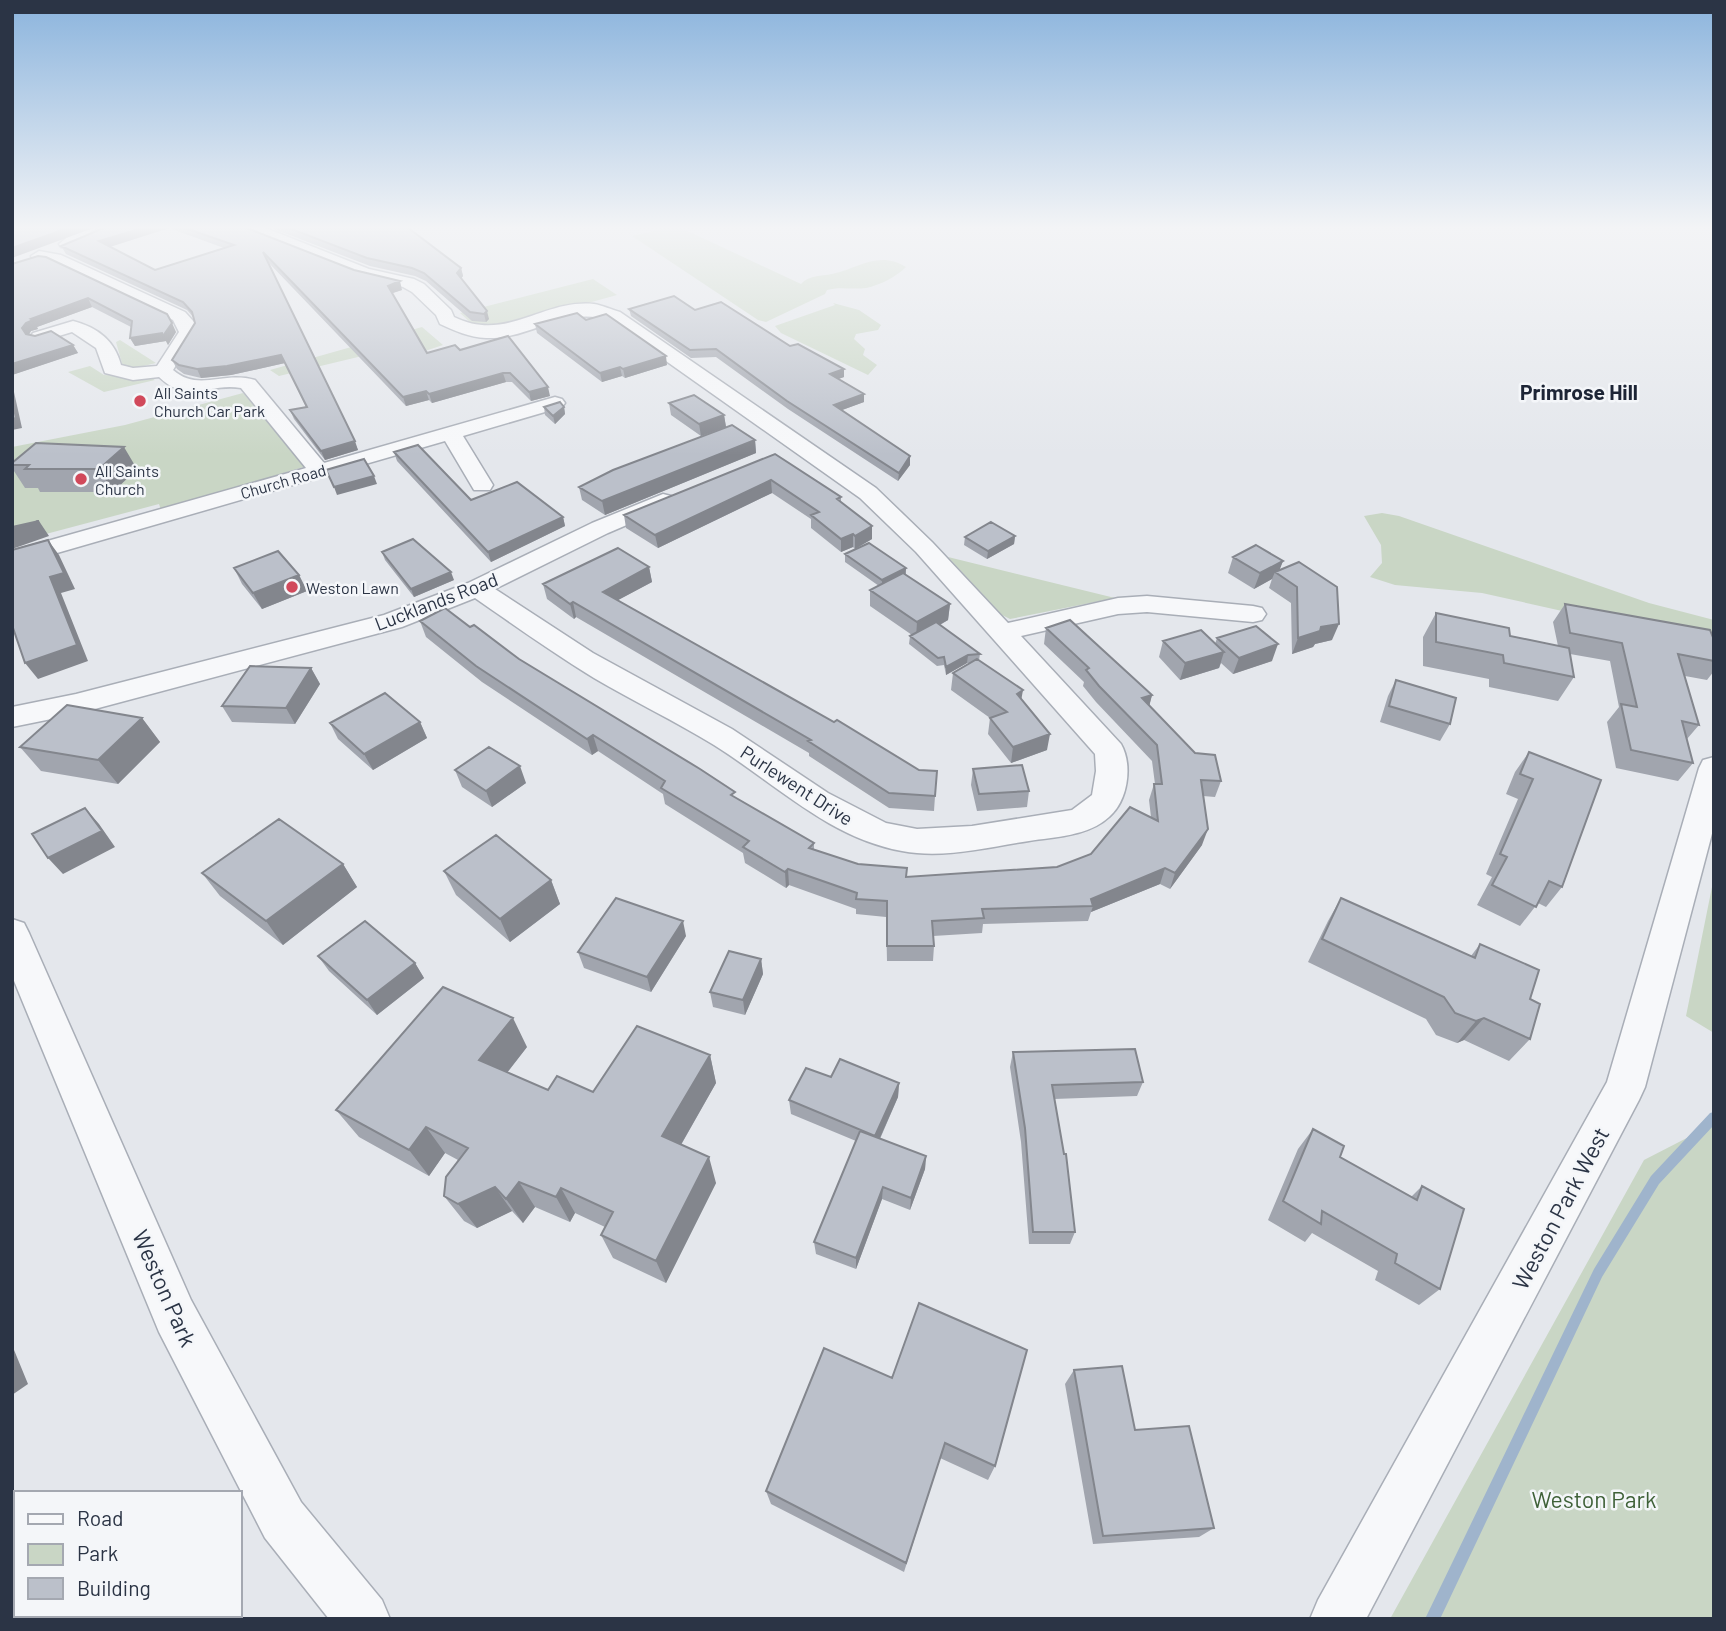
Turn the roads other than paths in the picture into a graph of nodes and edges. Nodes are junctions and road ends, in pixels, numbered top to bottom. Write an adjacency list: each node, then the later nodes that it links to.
1 (151, 303): 4 (street)
2 (434, 303): 7 (street, Purlewent Drive)
3 (39, 337): 4 (street)
4 (163, 371): 9 (street)
5 (555, 403): 6 (street, Church Road)
6 (450, 432): 10 (street); 12 (street, Church Road)
7 (801, 445): 8 (street); 15 (street, Purlewent Drive)
8 (767, 458)
9 (314, 464)
10 (482, 485)
11 (684, 492): 13 (street, Lucklands Road)
12 (12, 559)
13 (477, 588): 15 (street, Purlewent Drive); 16 (street, Lucklands Road)
14 (1254, 614): 15 (street)
15 (1004, 632)
16 (12, 717)
17 (1714, 768): 20 (street, Weston Park West)
18 (12, 933): 19 (street, Weston Park)
19 (363, 1619)
20 (1337, 1619)

